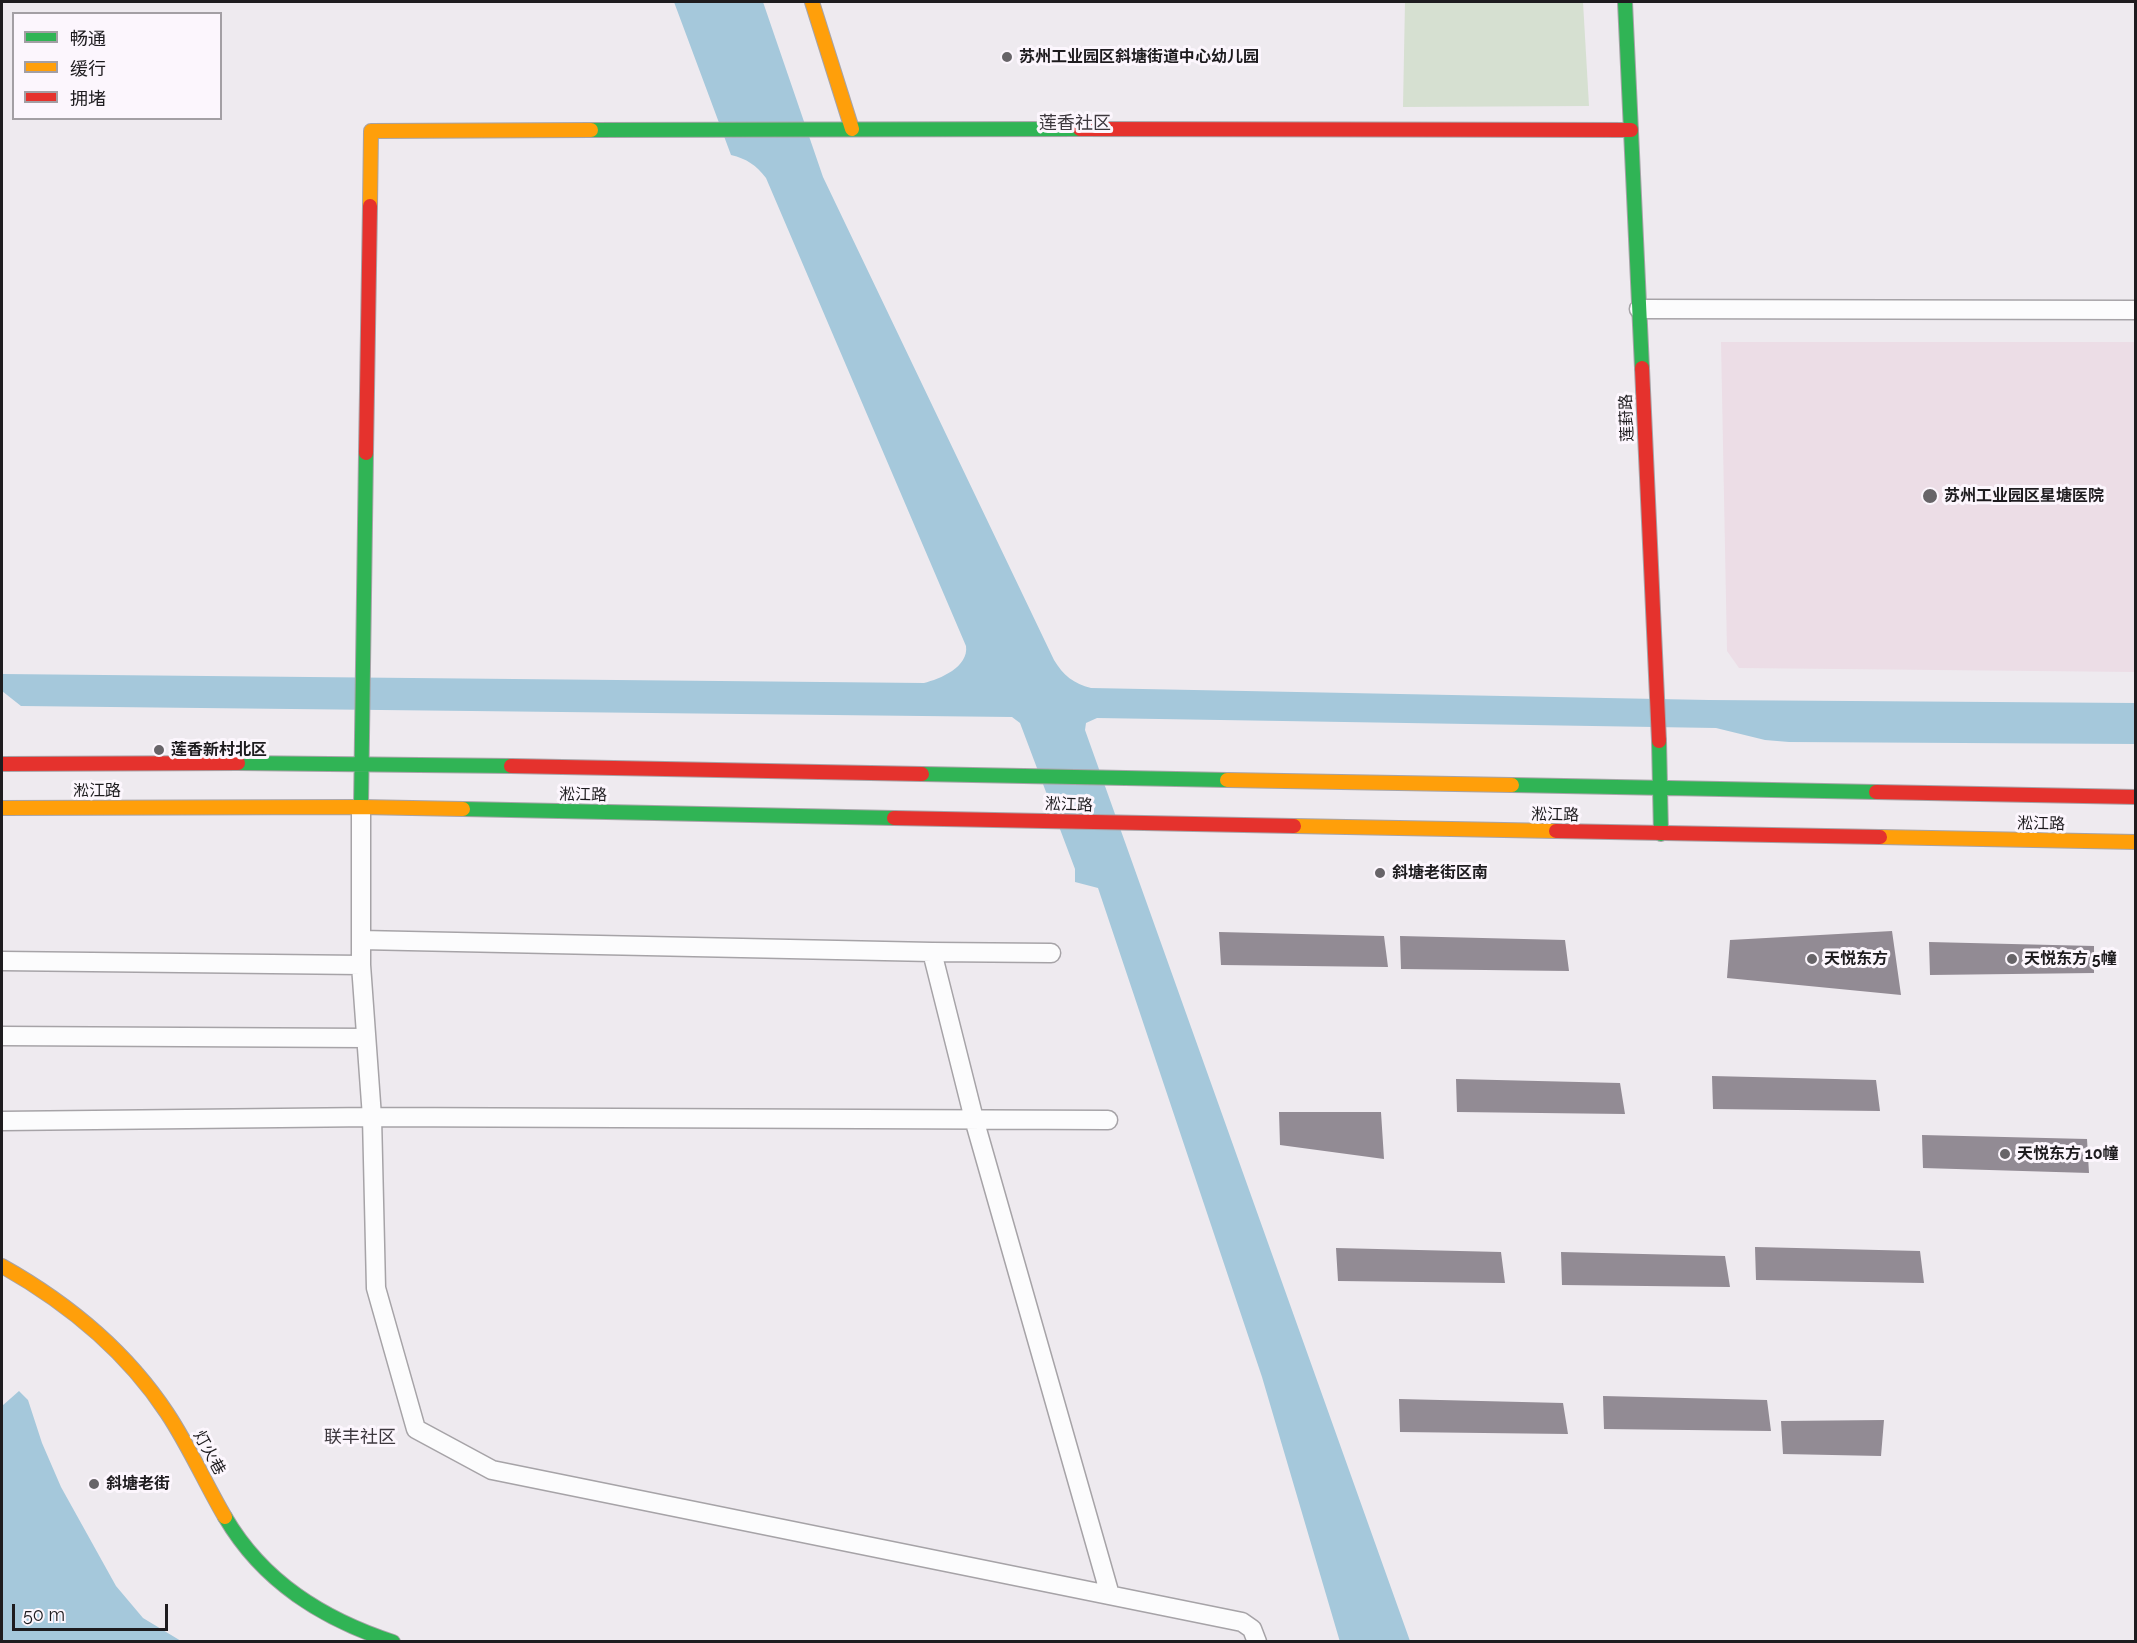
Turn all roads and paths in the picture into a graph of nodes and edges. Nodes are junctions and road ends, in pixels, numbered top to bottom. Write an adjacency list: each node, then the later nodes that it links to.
1 (812, 2): 3 (main road)
2 (1625, 2): 4 (main road, 莲葑路)
3 (852, 129): 4 (main road); 7 (main road)
4 (1631, 130): 5 (main road, 莲葑路)
5 (1639, 309): 6 (street); 9 (main road, 莲葑路)
6 (2136, 310)
7 (362, 763): 8 (main road, 淞江路); 9 (main road, 淞江路); 11 (main road)
8 (2, 764)
9 (1660, 789): 10 (main road, 淞江路); 13 (main road, 莲葑路)
10 (2136, 797)
11 (361, 807): 12 (main road, 淞江路); 13 (main road, 淞江路); 15 (street)
12 (2, 808)
13 (1661, 834): 14 (main road, 淞江路)
14 (2136, 842)
15 (361, 940): 16 (street); 19 (street)
16 (932, 952): 17 (street); 23 (street)
17 (1051, 953)
18 (2, 961): 19 (street)
19 (361, 965): 21 (street)
20 (2, 1036): 21 (street)
21 (366, 1038): 22 (street)
22 (372, 1117): 23 (street); 25 (street); 27 (street)
23 (974, 1119): 24 (street); 27 (street)
24 (1108, 1120)
25 (2, 1121)
26 (2, 1266): 28 (main road, 灯火巷)
27 (1110, 1595): 29 (street)
28 (393, 1641)
29 (1257, 1641)

